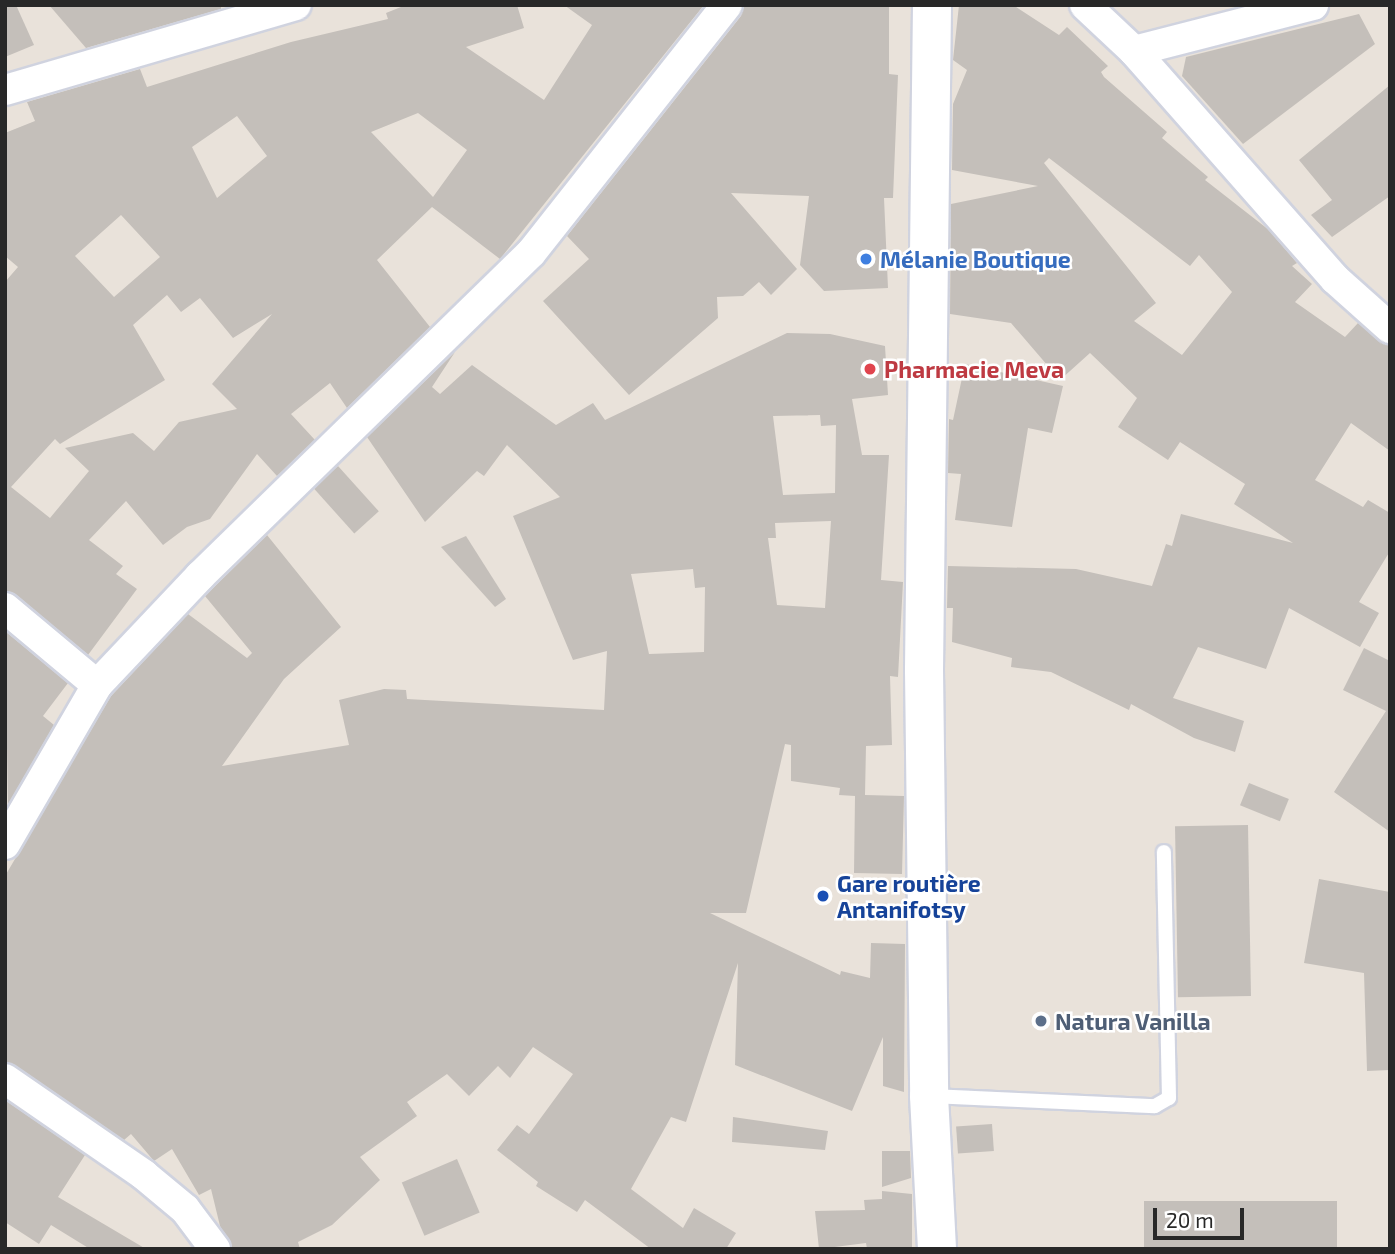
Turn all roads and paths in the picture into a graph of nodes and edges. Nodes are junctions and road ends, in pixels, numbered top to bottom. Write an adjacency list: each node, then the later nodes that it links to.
1 (296, 5): 7 (street)
2 (727, 5): 10 (street)
3 (932, 5): 14 (main road)
4 (1085, 5): 6 (street)
5 (1312, 5): 6 (street)
6 (1134, 51): 8 (street)
7 (5, 90)
8 (1390, 328)
9 (5, 608): 10 (street)
10 (97, 685): 11 (street)
11 (5, 844)
12 (1164, 852): 14 (lane)
13 (5, 1079): 15 (street)
14 (929, 1096): 16 (main road)
15 (215, 1249)
16 (937, 1249)

